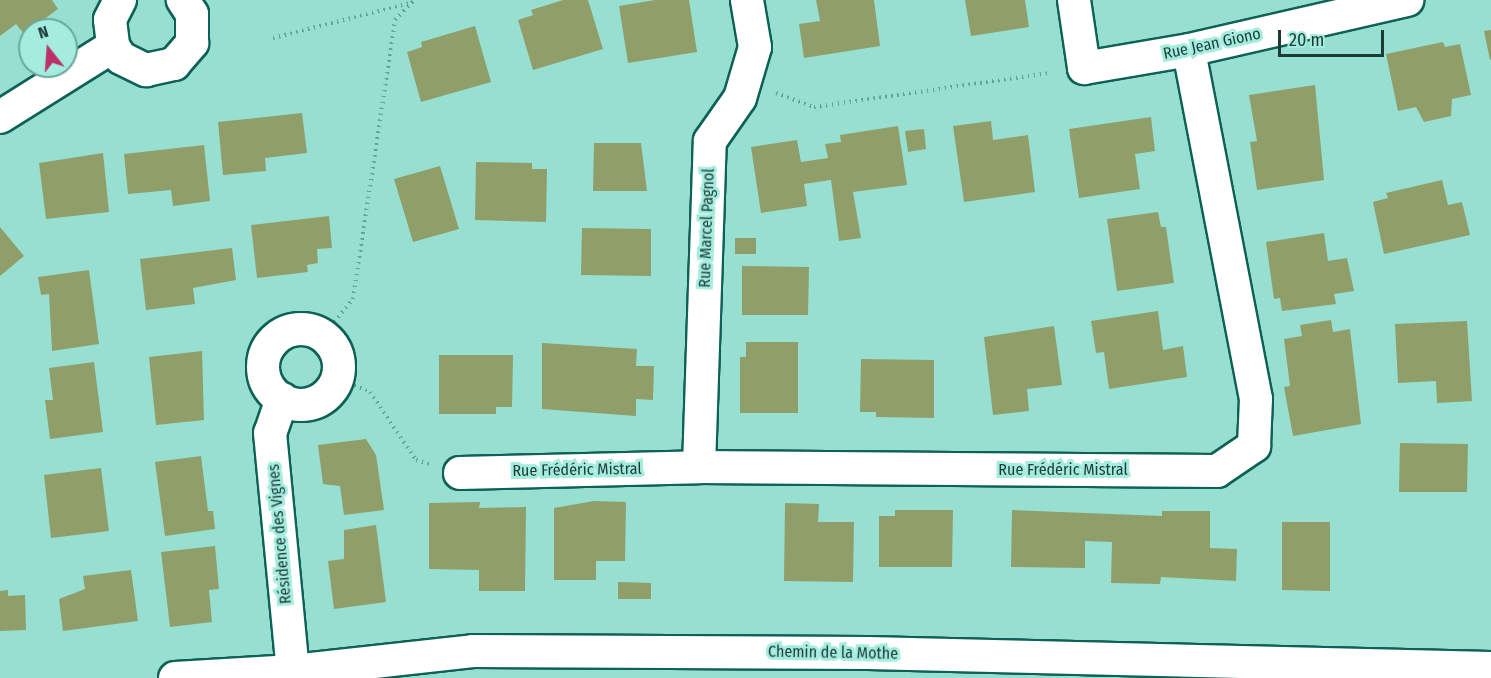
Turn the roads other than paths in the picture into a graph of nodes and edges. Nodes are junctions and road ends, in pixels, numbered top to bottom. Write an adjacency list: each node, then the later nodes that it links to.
1 (120, 0): 6 (street)
2 (183, 0): 6 (street)
3 (747, 0): 10 (street, Rue Marcel Pagnol)
4 (1074, 0): 7 (street, Rue Jean Giono)
5 (1407, 0): 7 (street, Rue Jean Giono)
6 (113, 46): 8 (street)
7 (1190, 50): 10 (street, Rue Frédéric Mistral)
8 (0, 117)
9 (282, 399): 9 (street); 13 (street, Résidence des Vignes)
10 (699, 467): 11 (street, Rue Frédéric Mistral)
11 (460, 473)
12 (1491, 668): 13 (street, Chemin de la Mothe)
13 (293, 671): 14 (street, Chemin de la Mothe)
14 (175, 678)

